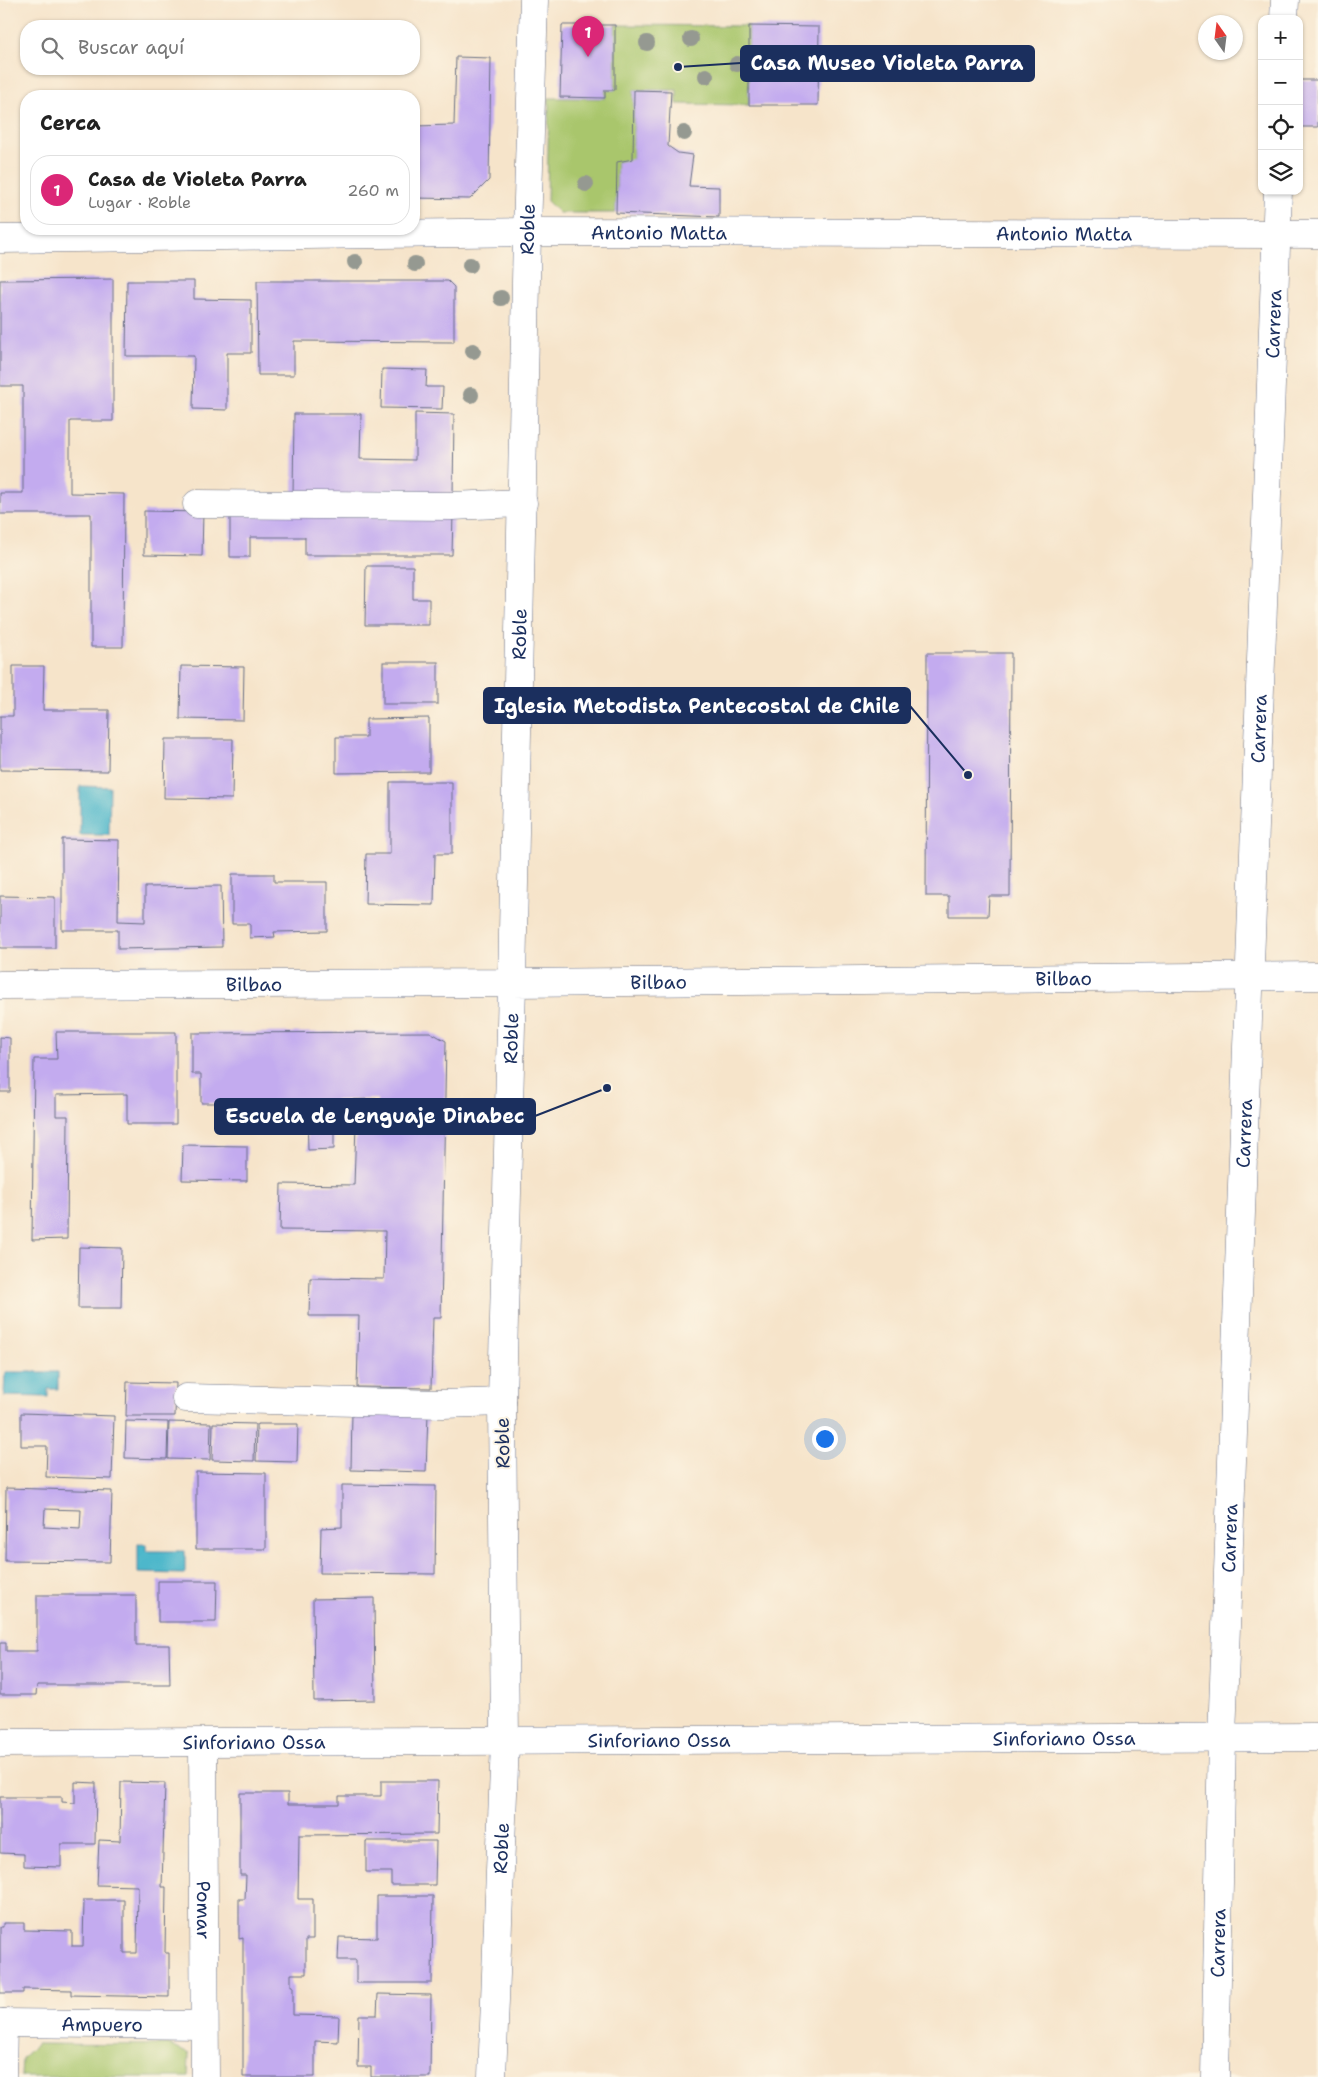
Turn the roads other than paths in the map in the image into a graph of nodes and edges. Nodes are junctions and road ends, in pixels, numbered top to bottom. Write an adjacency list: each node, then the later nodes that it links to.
1 (534, 0): 5 (street, Roble)
2 (1285, 0): 3 (street)
3 (1284, 15)
4 (1278, 195): 7 (street, Carrera)
5 (527, 232): 6 (street, Antonio Matta); 7 (street, Antonio Matta); 11 (street, Roble)
6 (420, 233)
7 (1277, 234): 8 (street, Antonio Matta); 14 (street, Carrera)
8 (1318, 234)
9 (301, 235): 10 (street, Antonio Matta)
10 (0, 239)
11 (523, 503): 12 (street); 16 (street, Roble)
12 (197, 504)
13 (1318, 976): 14 (street, Bilbao)
14 (1248, 977): 16 (street, Bilbao); 19 (street, Carrera)
15 (0, 984): 16 (street, Bilbao)
16 (512, 984): 18 (street, Roble)
17 (186, 1398): 18 (street)
18 (502, 1402): 21 (street, Roble)
19 (1222, 1737): 20 (street, Sinforiano Ossa); 21 (street, Sinforiano Ossa); 29 (street, Carrera)
20 (1318, 1737)
21 (505, 1742): 23 (street, Sinforiano Ossa); 28 (street, Roble)
22 (0, 1743): 23 (street, Sinforiano Ossa)
23 (204, 1744): 25 (street, Pomar)
24 (2, 2023): 25 (street, Ampuero); 26 (street)
25 (204, 2025): 27 (street, Pomar)
26 (2, 2077)
27 (205, 2077)
28 (492, 2077)
29 (1215, 2077)

